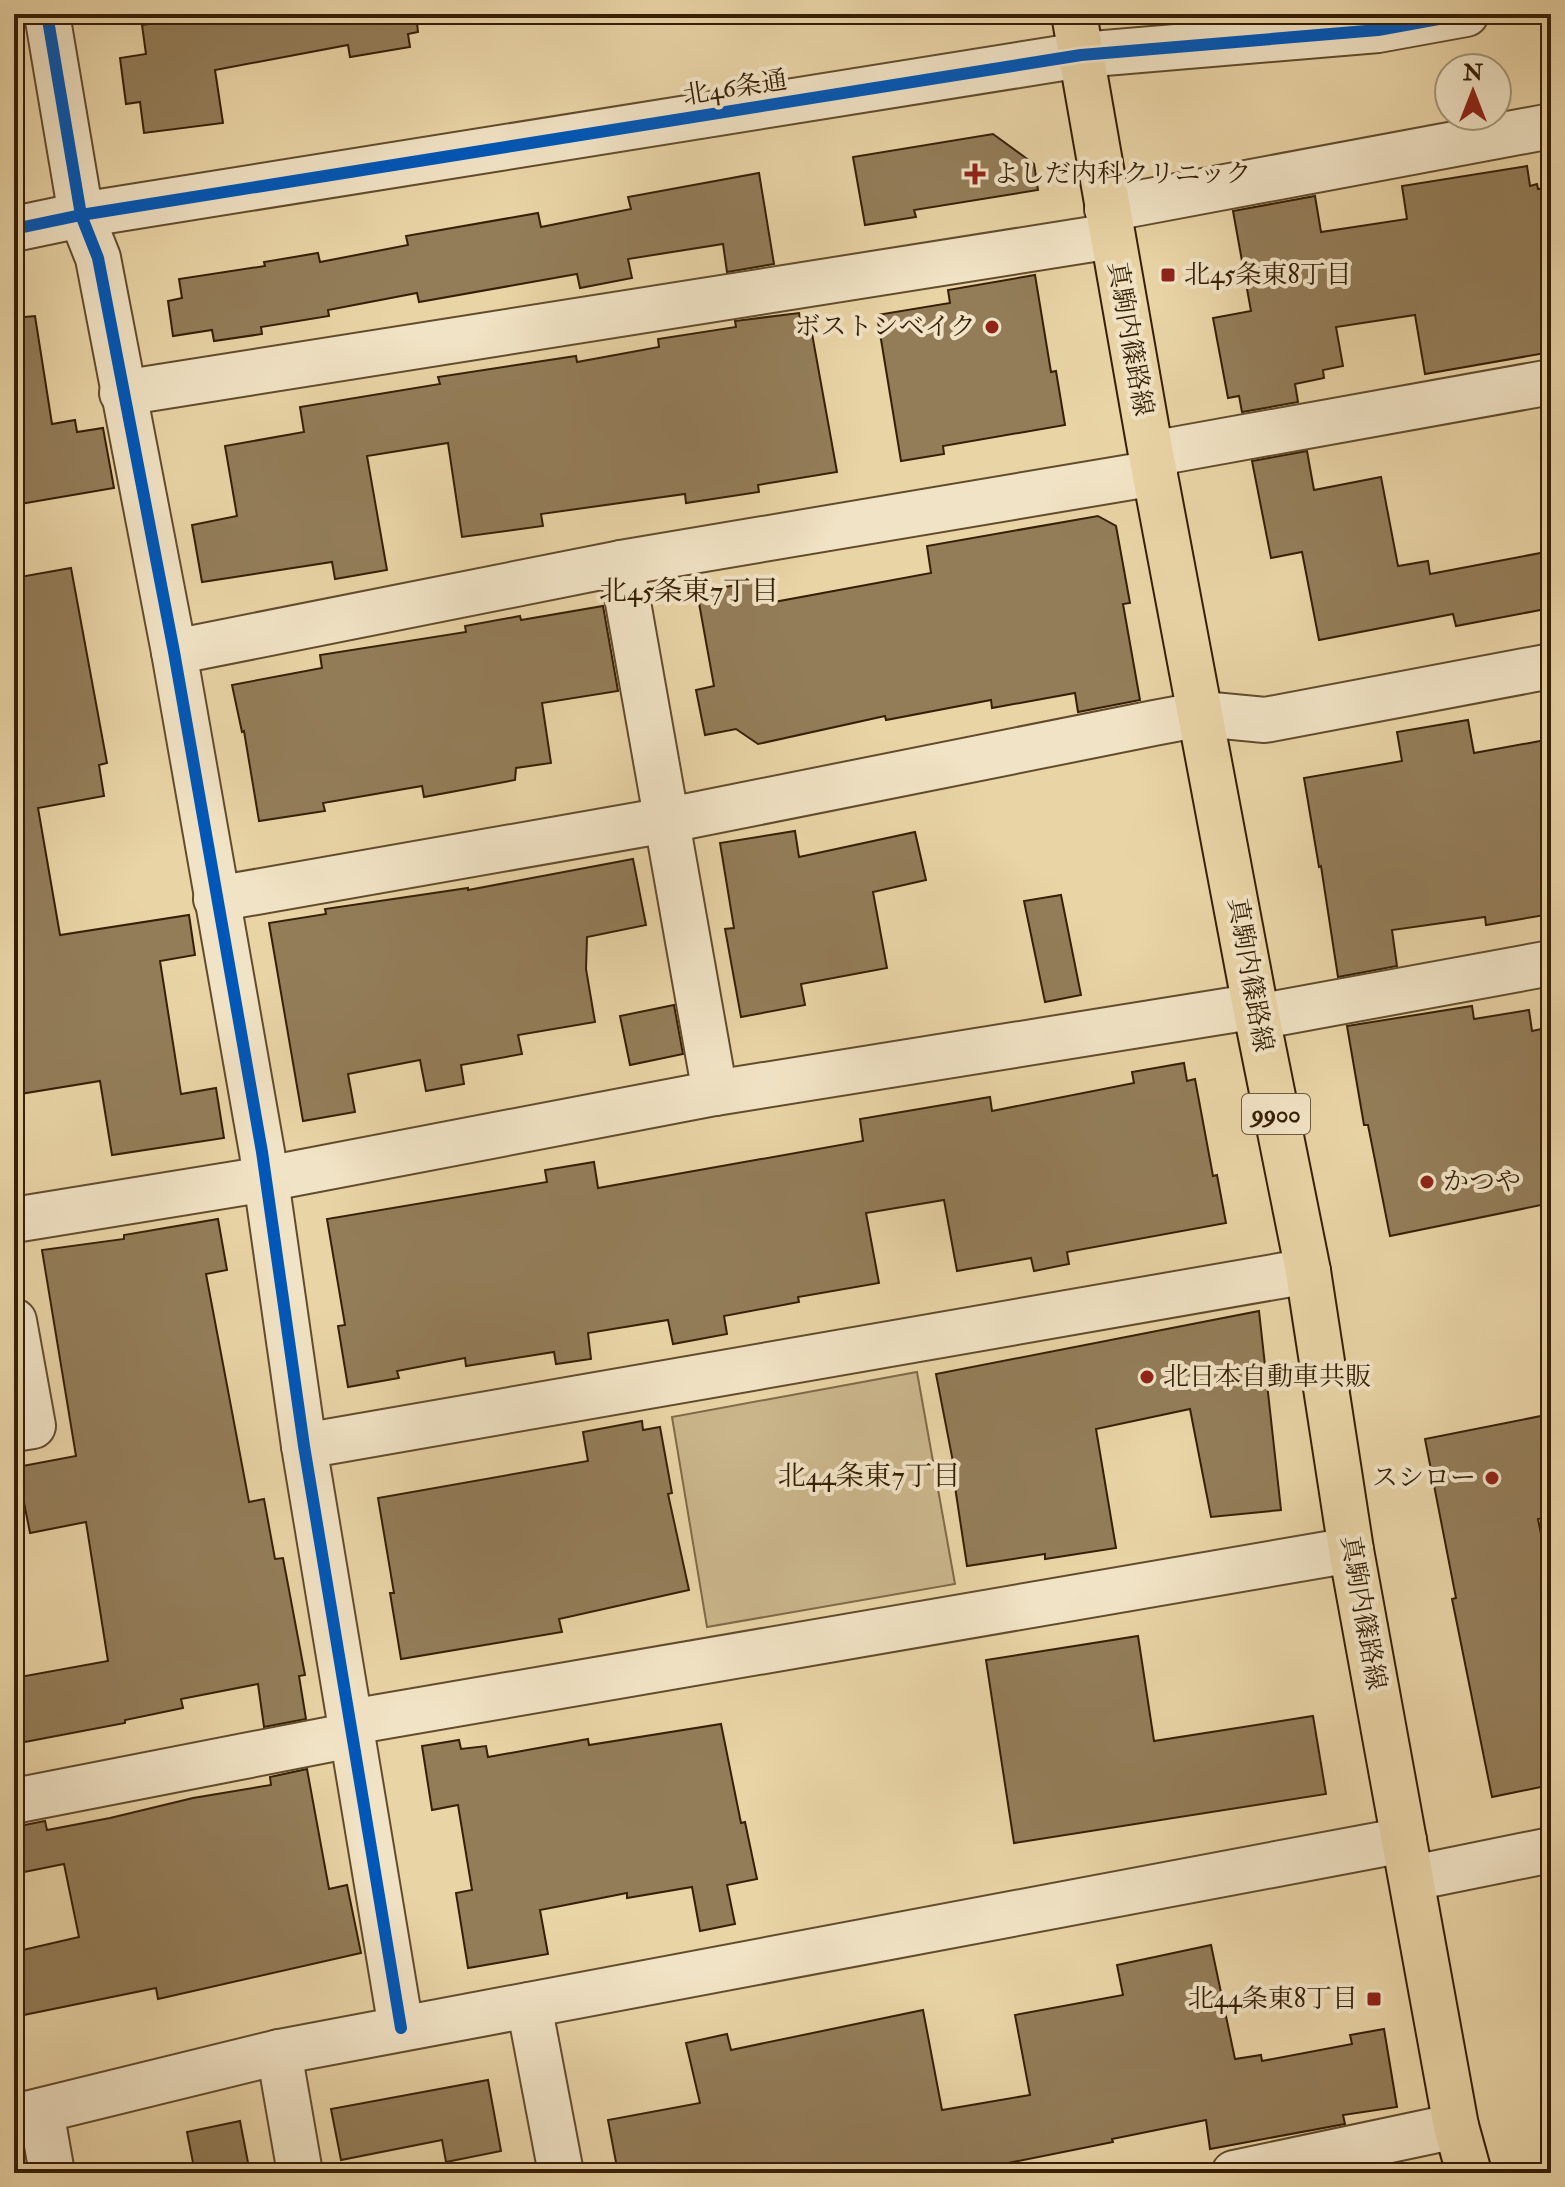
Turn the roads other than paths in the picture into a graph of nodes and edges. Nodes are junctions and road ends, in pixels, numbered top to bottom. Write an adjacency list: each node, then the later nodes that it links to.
1 (47, 14): 6 (street)
2 (1466, 14): 3 (street, 北46条通)
3 (1376, 22): 4 (street, 北46条通)
4 (1078, 34): 6 (street, 北46条通); 7 (main road, 真駒内篠路線 / 9900)
5 (1551, 126): 7 (street)
6 (81, 215): 8 (street, 北46条通); 10 (street)
7 (1109, 223): 10 (street); 11 (main road, 真駒内篠路線 / 9900)
8 (14, 229)
9 (1551, 382): 11 (street)
10 (122, 393): 13 (street)
11 (1153, 463): 12 (street); 15 (main road, 真駒内篠路線 / 9900)
12 (621, 563): 13 (street); 16 (street)
13 (174, 652): 17 (street)
14 (1551, 666): 15 (street)
15 (1202, 714): 16 (street); 19 (main road, 真駒内篠路線 / 9900)
16 (668, 818): 17 (street); 20 (street)
17 (216, 899): 21 (street)
18 (1551, 963): 19 (street)
19 (1257, 1011): 20 (street); 23 (main road, 真駒内篠路線 / 9900)
20 (715, 1093): 21 (street)
21 (266, 1179): 22 (street); 26 (street)
22 (14, 1220)
23 (1308, 1271): 26 (street); 27 (main road, 真駒内篠路線 / 9900)
24 (14, 1321): 25 (street)
25 (14, 1429)
26 (304, 1446): 28 (street)
27 (1351, 1550): 28 (street); 31 (main road, 真駒内篠路線 / 9900)
28 (352, 1729): 29 (street); 33 (street)
29 (14, 1801)
30 (1551, 1850): 31 (street)
31 (1408, 1859): 32 (street); 36 (main road, 真駒内篠路線 / 9900)
32 (529, 2005): 33 (street); 39 (street)
33 (401, 2028): 34 (street)
34 (279, 2052): 35 (street); 38 (street)
35 (28, 2114): 37 (street)
36 (1456, 2126): 40 (street); 41 (main road, 真駒内篠路線 / 9900)
37 (52, 2173)
38 (300, 2173)
39 (561, 2173)
40 (1234, 2173)
41 (1469, 2173)

